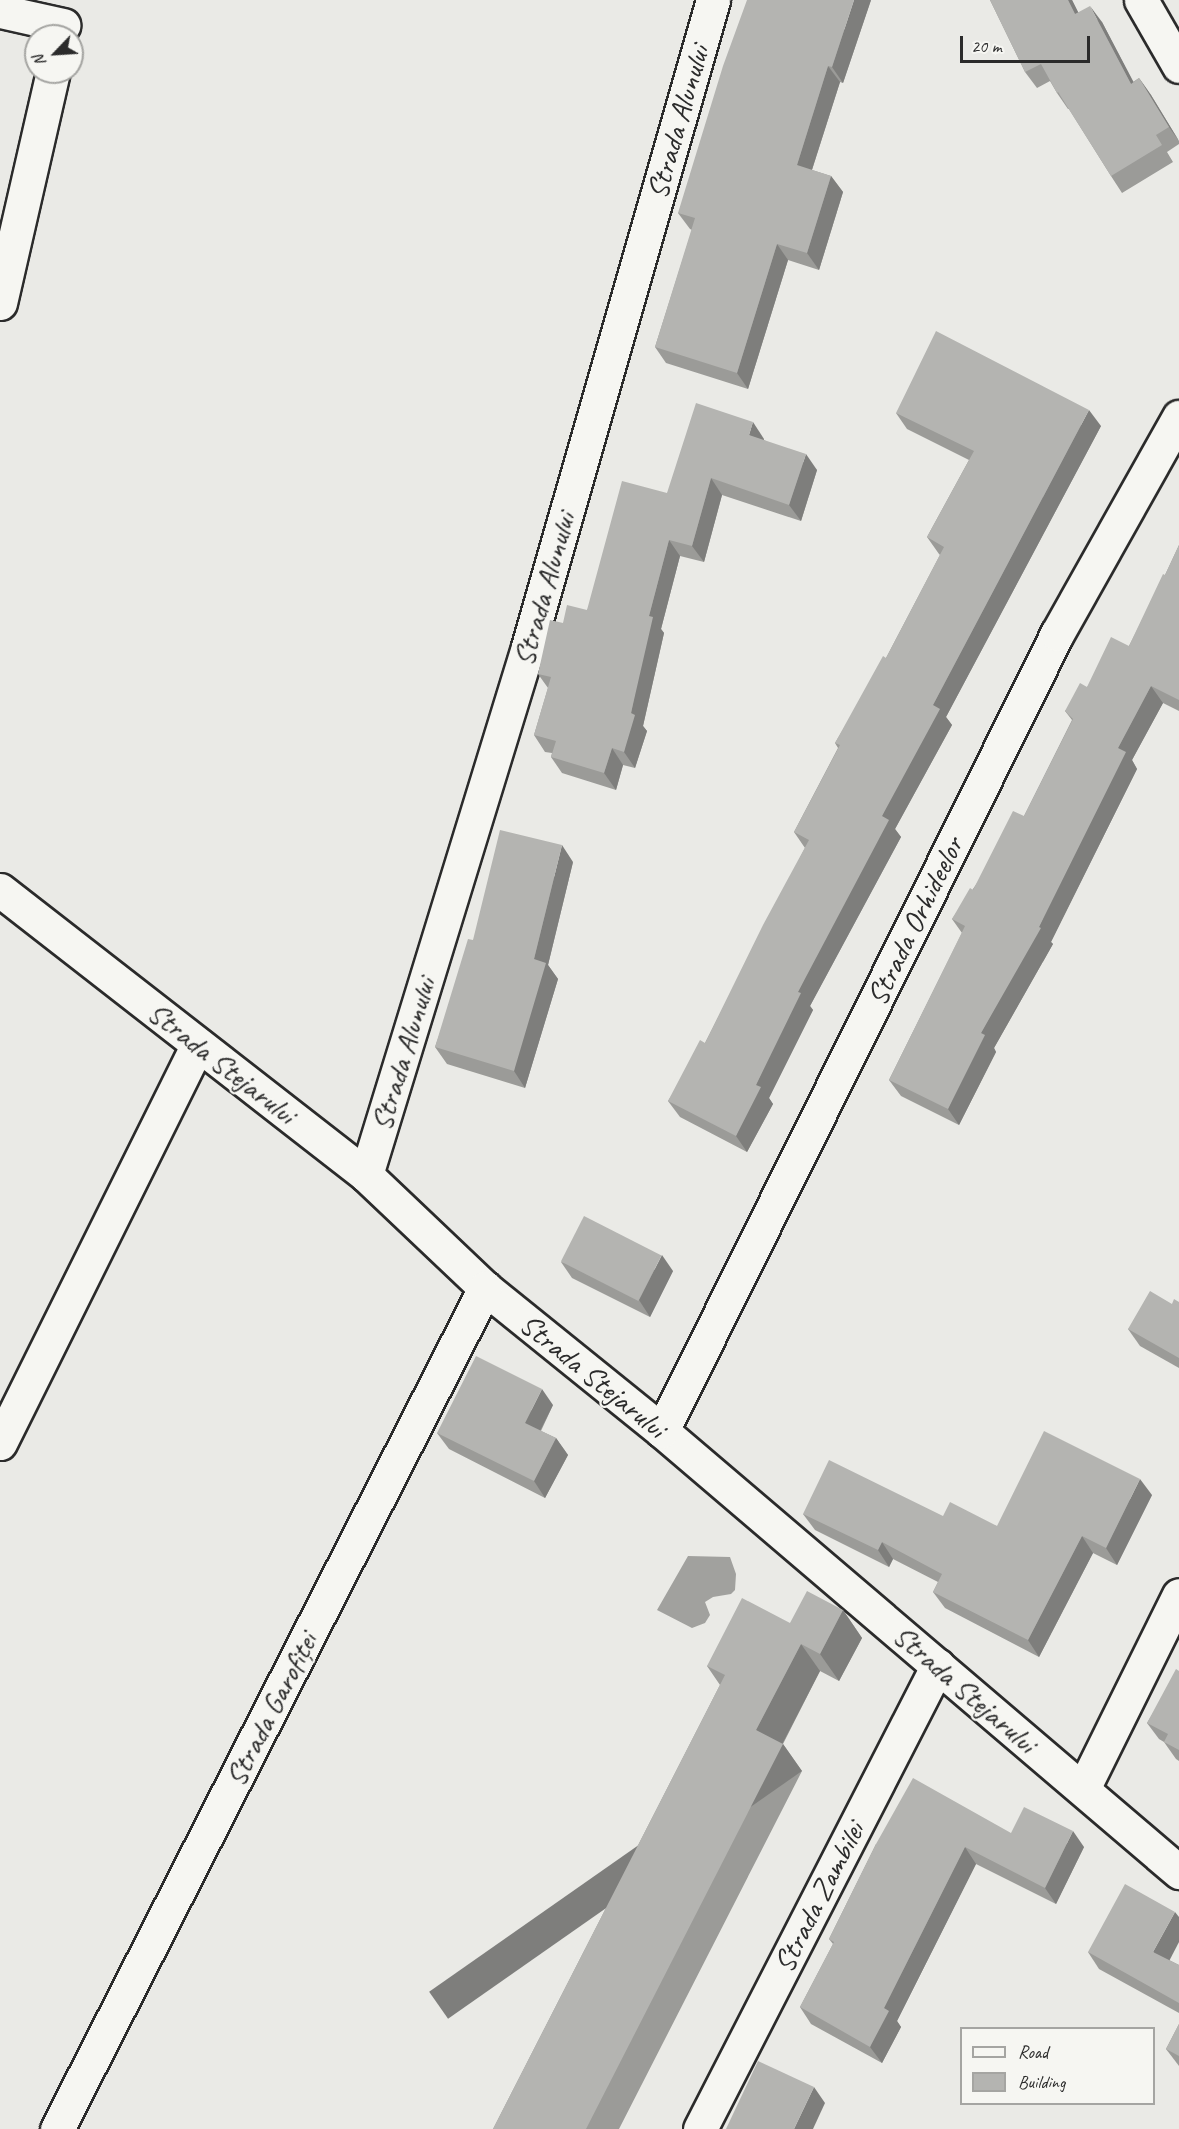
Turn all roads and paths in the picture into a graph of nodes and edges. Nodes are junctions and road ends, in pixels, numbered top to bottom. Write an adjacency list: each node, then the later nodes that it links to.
1 (713, 0): 11 (street, Strada Alunului)
2 (1141, 0): 5 (street)
3 (0, 11): 4 (street)
4 (66, 20)
5 (1179, 66)
6 (50, 84): 7 (street)
7 (0, 303)
8 (1179, 417): 13 (street, Strada Orhideelor)
9 (0, 890): 10 (street, Strada Stejarului)
10 (198, 1044): 11 (street, Strada Stejarului); 14 (street)
11 (366, 1175): 12 (street, Strada Stejarului)
12 (485, 1288): 13 (street, Strada Stejarului); 19 (street, Strada Garofiței)
13 (662, 1431): 16 (street, Strada Stejarului)
14 (0, 1443)
15 (1179, 1595): 17 (street)
16 (938, 1665): 17 (street, Strada Stejarului); 20 (street, Strada Zambilei)
17 (1083, 1790): 18 (street, Strada Stejarului)
18 (1179, 1872)
19 (57, 2129)
20 (700, 2129)

